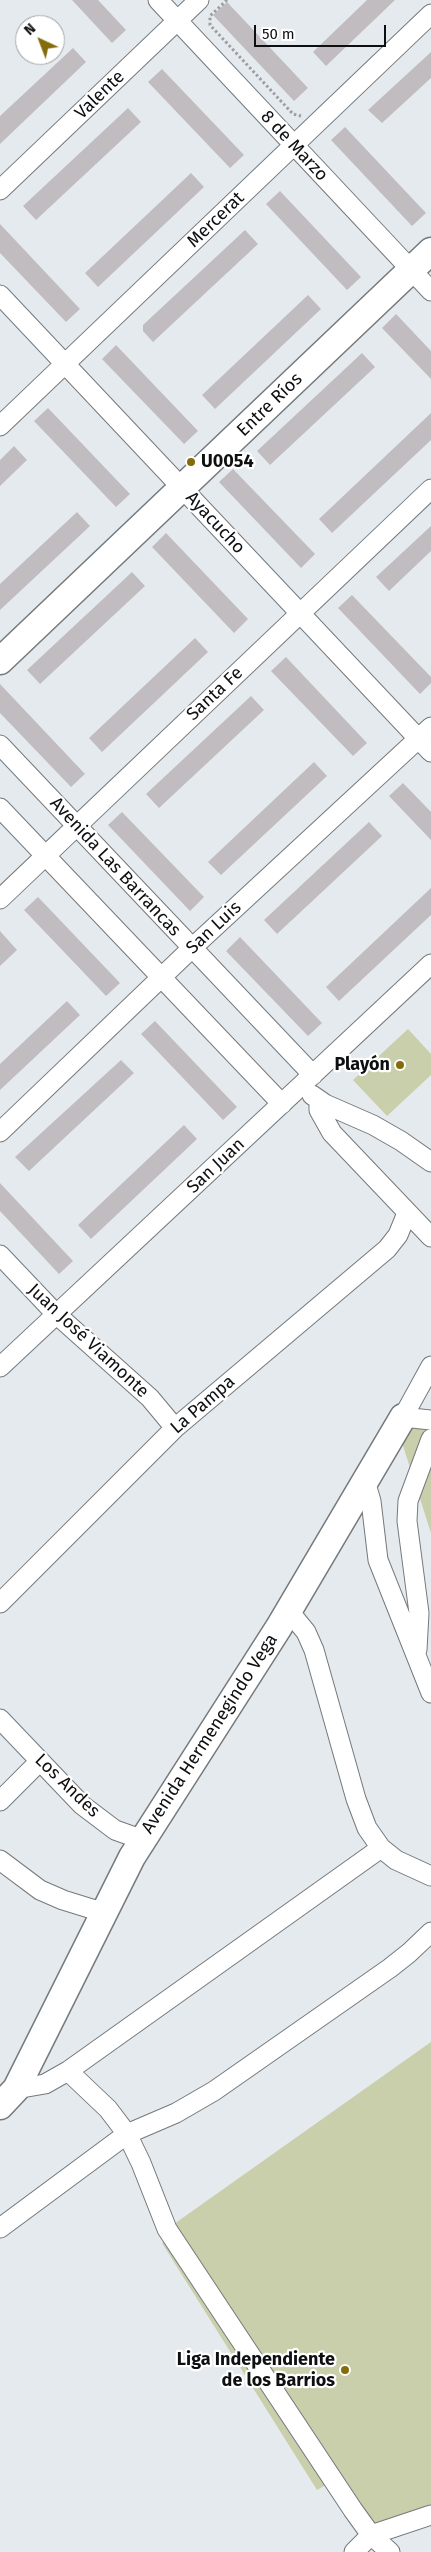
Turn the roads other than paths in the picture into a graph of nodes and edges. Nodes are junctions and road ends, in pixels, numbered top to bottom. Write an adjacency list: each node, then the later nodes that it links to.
1 (158, 0): 4 (street, 8 de Marzo)
2 (199, 0): 4 (street, Valente)
3 (431, 14): 5 (street, Mercerat)
4 (178, 21): 5 (street, 8 de Marzo); 6 (street, Valente)
5 (294, 145): 8 (street, 8 de Marzo); 11 (street, Mercerat)
6 (0, 190)
7 (431, 251): 8 (street, Entre Ríos)
8 (411, 270): 9 (street, 8 de Marzo); 13 (street, Entre Ríos)
9 (431, 291)
10 (0, 295): 11 (street, Ayacucho)
11 (65, 365): 12 (street, Mercerat); 13 (street, Ayacucho)
12 (0, 426)
13 (182, 488): 15 (street, Ayacucho); 16 (street, Entre Ríos)
14 (431, 489): 15 (street, Santa Fe)
15 (300, 613): 17 (street, Ayacucho); 20 (street, Santa Fe)
16 (0, 661)
17 (427, 739): 23 (street, San Luis)
18 (0, 745): 20 (street, Avenida Las Barrancas)
19 (0, 808): 21 (street)
20 (76, 826): 21 (street, Santa Fe); 23 (street, Avenida Las Barrancas)
21 (46, 856): 22 (street, Santa Fe); 25 (street)
22 (0, 899)
23 (192, 948): 25 (street, San Luis); 26 (street, Avenida Las Barrancas)
24 (431, 964): 26 (street, San Juan)
25 (162, 977): 28 (street); 29 (street, San Luis)
26 (307, 1081): 27 (street, Avenida Las Barrancas); 28 (street, San Juan)
27 (318, 1100): 30 (street, Avenida Las Barrancas); 31 (street)
28 (282, 1104): 34 (street, San Juan)
29 (0, 1132)
30 (431, 1162)
31 (407, 1213): 32 (street); 39 (street, La Pampa)
32 (431, 1237)
33 (0, 1255): 34 (street, Juan José Viamonte)
34 (56, 1314): 36 (street, San Juan); 39 (street, Juan José Viamonte)
35 (431, 1366): 37 (street, Avenida Hermenegindo Vega)
36 (0, 1367)
37 (402, 1417): 38 (street); 41 (street, Avenida Hermenegindo Vega)
38 (431, 1420)
39 (175, 1428): 42 (street, La Pampa)
40 (431, 1439): 44 (street)
41 (365, 1481): 43 (street, Avenida Hermenegindo Vega); 44 (street)
42 (0, 1603)
43 (288, 1610): 49 (street, Avenida Hermenegindo Vega); 50 (street)
44 (416, 1656): 45 (street)
45 (431, 1692)
46 (0, 1719): 47 (street, Los Andes)
47 (40, 1761): 48 (street); 49 (street, Los Andes)
48 (0, 1801)
49 (143, 1840): 53 (street, Avenida Hermenegindo Vega)
50 (381, 1848): 52 (street); 55 (street)
51 (0, 1860): 53 (street)
52 (431, 1876)
53 (105, 1913): 56 (street, Avenida Hermenegindo Vega)
54 (429, 1940): 57 (street)
55 (68, 2071): 56 (street); 57 (street)
56 (8, 2098)
57 (127, 2134): 58 (street); 60 (street)
58 (0, 2228)
59 (431, 2515): 60 (street)
60 (371, 2535): 61 (street); 62 (street)
61 (354, 2552)
62 (390, 2552)

